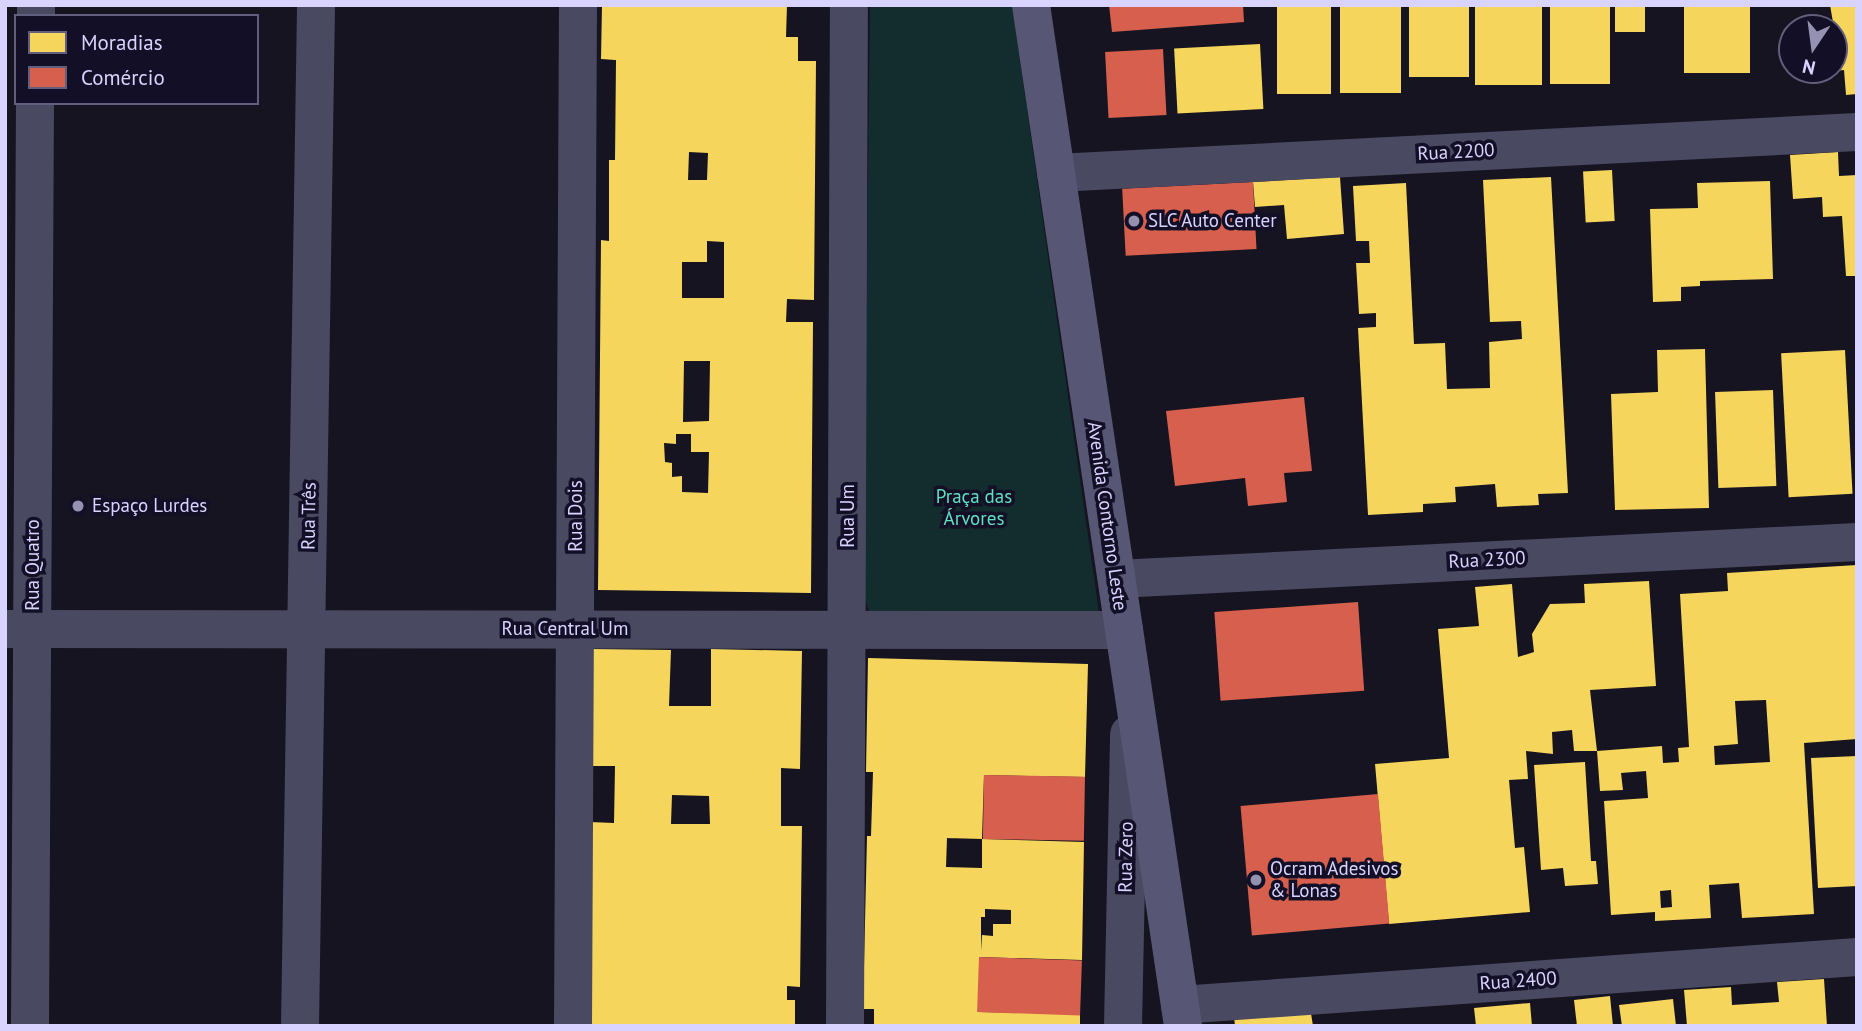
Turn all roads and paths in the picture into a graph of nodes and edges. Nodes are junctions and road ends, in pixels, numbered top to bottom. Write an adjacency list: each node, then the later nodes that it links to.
1 (316, 5): 11 (street, Rua Três)
2 (578, 5): 12 (street, Rua Dois)
3 (849, 5): 13 (street, Rua Um)
4 (1031, 5): 7 (main road, Avenida Contorno Leste)
5 (35, 105): 10 (street, Rua Quatro)
6 (1857, 132): 7 (street, Rua 2200)
7 (1056, 173): 9 (main road, Avenida Contorno Leste)
8 (1857, 541): 9 (street, Rua 2300)
9 (1116, 579): 14 (main road, Avenida Contorno Leste)
10 (19, 629): 11 (street, Rua Central Um); 18 (street, Rua Quatro)
11 (307, 629): 12 (street, Rua Central Um); 19 (street, Rua Três)
12 (576, 629): 13 (street, Rua Central Um); 20 (street, Rua Dois)
13 (847, 629): 14 (street, Rua Central Um); 21 (street, Rua Um)
14 (1124, 630): 15 (main road, Avenida Contorno Leste)
15 (1133, 687): 17 (main road, Avenida Contorno Leste); 22 (street, Rua Zero)
16 (1857, 957): 17 (street, Rua 2400)
17 (1182, 1015)
18 (30, 1026)
19 (300, 1026)
20 (573, 1026)
21 (845, 1026)
22 (1122, 1026)

